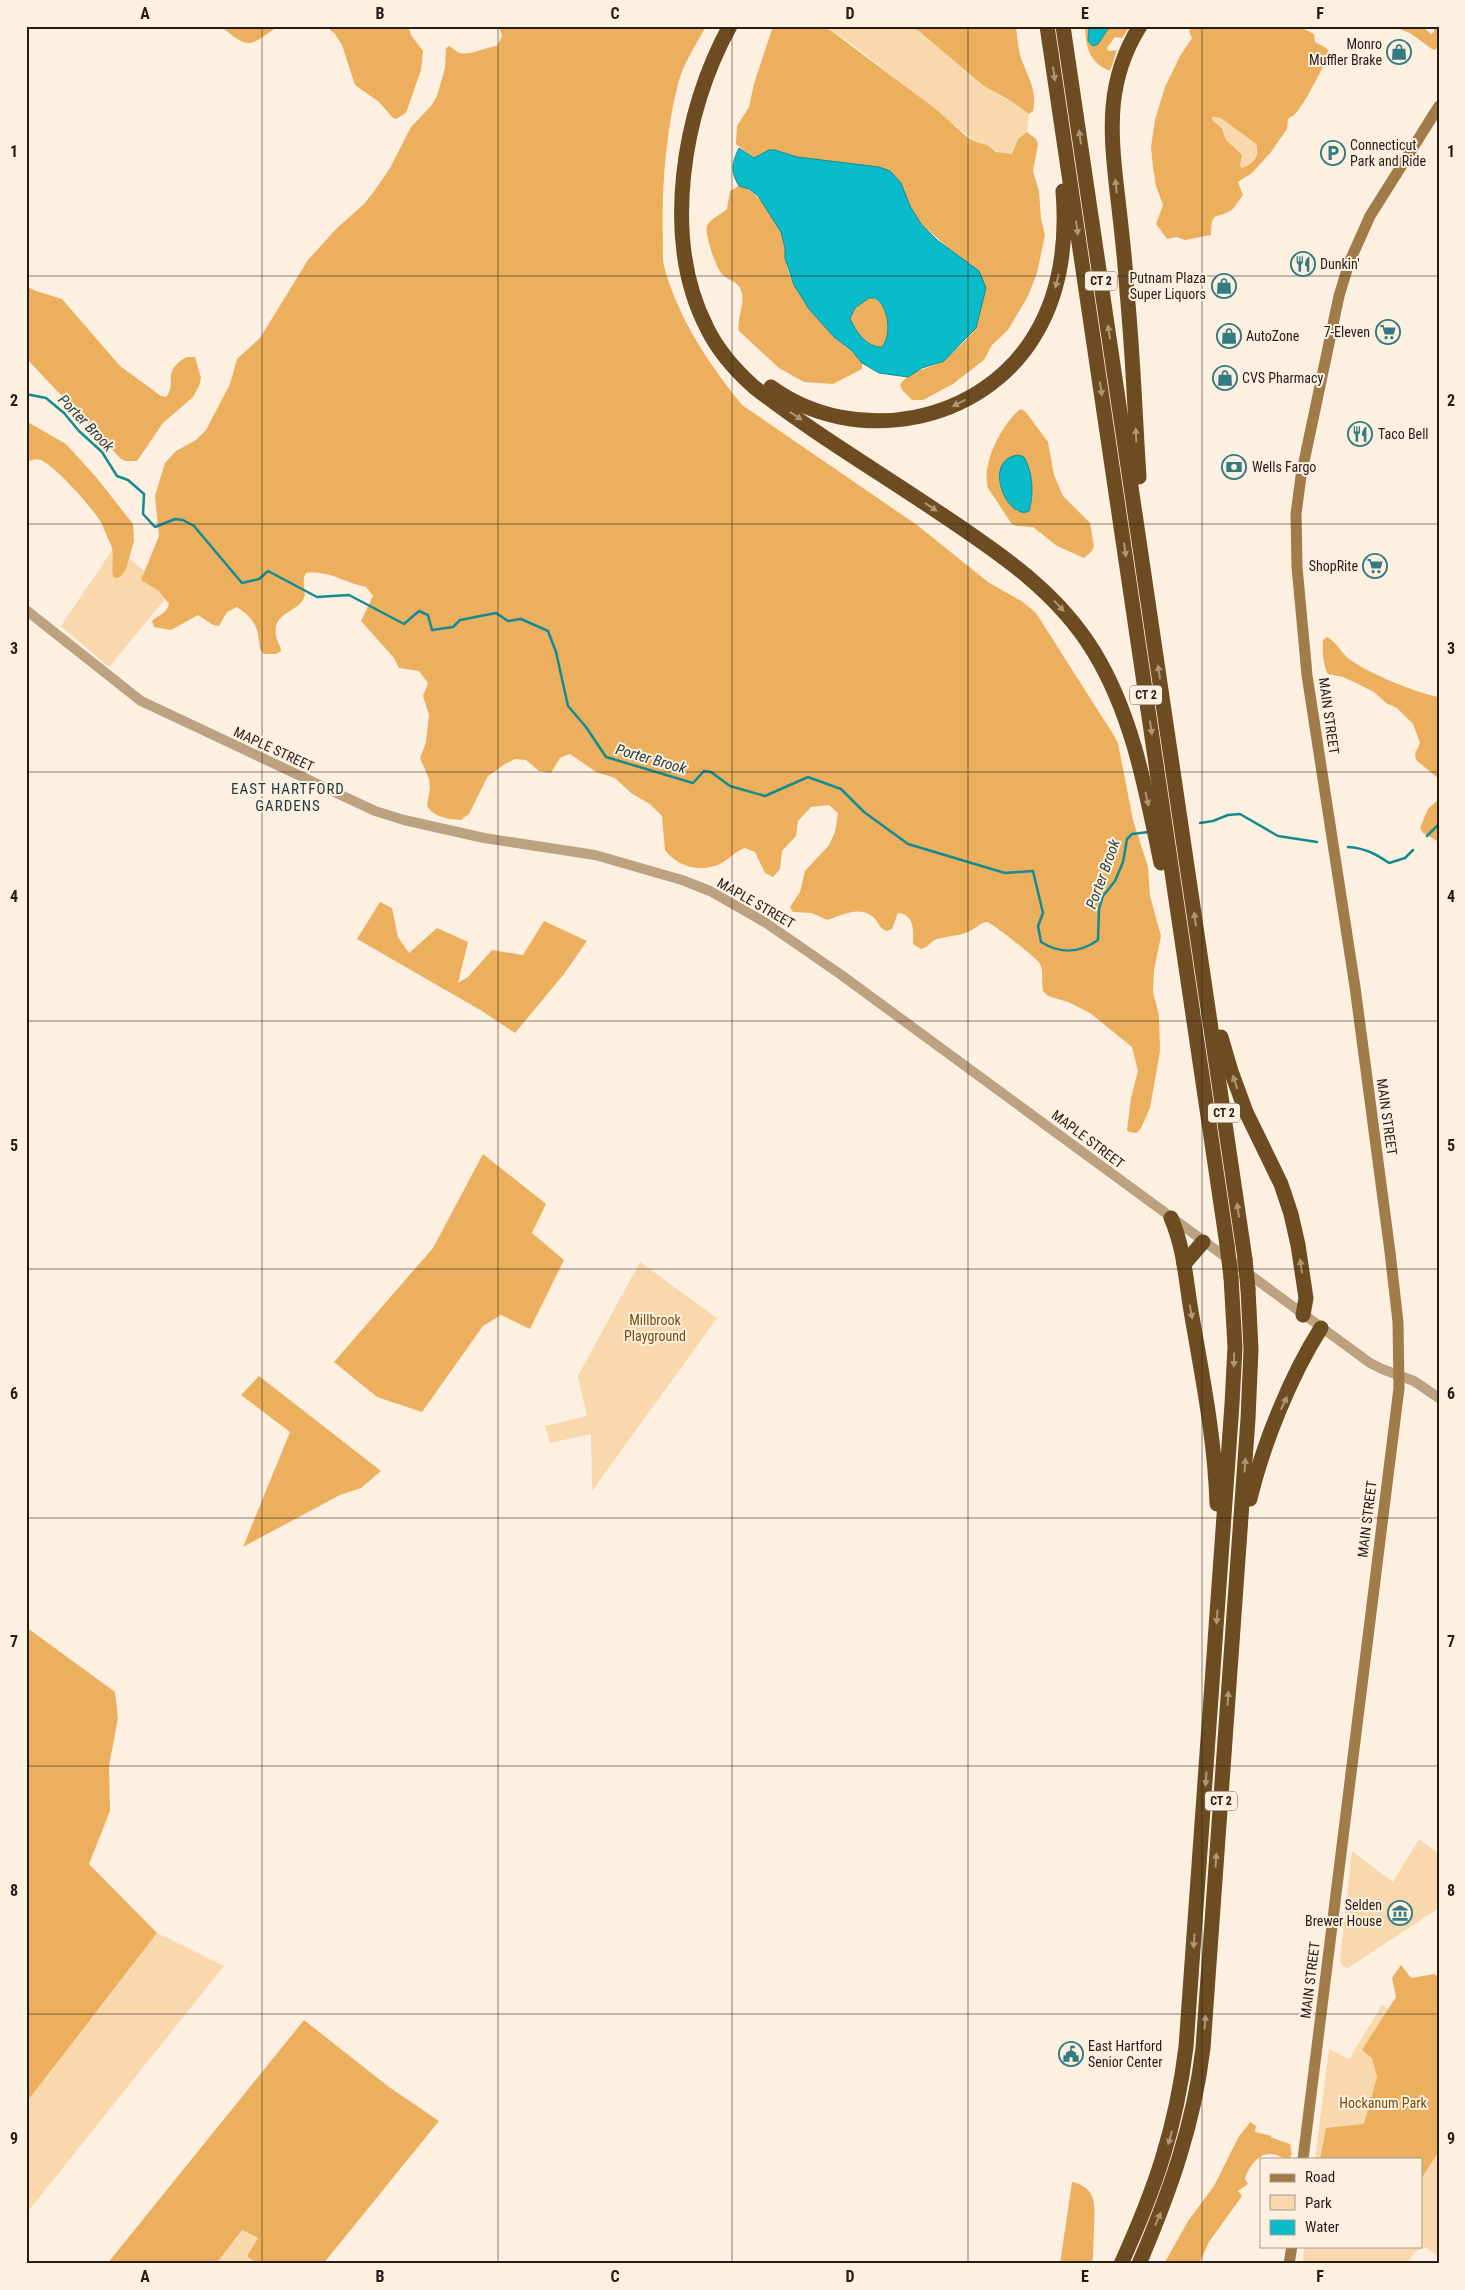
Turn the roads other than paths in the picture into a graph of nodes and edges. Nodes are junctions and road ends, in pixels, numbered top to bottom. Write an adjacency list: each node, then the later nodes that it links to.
1 (730, 26): 10 (highway, one-way to 10)
2 (741, 26): 7 (highway, one-way to 2)
3 (1047, 26): 7 (highway, CT 2, one-way to 7)
4 (1063, 26): 8 (highway, CT 2, one-way to 4)
5 (1140, 26): 8 (highway, one-way to 5)
6 (1439, 106): 17 (main road, MAIN STREET)
7 (1065, 145): 10 (highway, CT 2, one-way to 10)
8 (1139, 536): 11 (highway, CT 2, one-way to 8)
9 (26, 610): 12 (street, MAPLE STREET)
10 (1180, 923): 20 (highway, CT 2, one-way to 20, bridge)
11 (1202, 968): 15 (highway, one-way to 11); 19 (highway, CT 2, one-way to 11, bridge)
12 (1171, 1218): 13 (street, MAPLE STREET); 14 (highway)
13 (1204, 1242): 14 (highway); 15 (street, MAPLE STREET)
14 (1184, 1264): 20 (highway, one-way to 20)
15 (1303, 1315): 16 (street, MAPLE STREET)
16 (1321, 1328): 17 (street, MAPLE STREET); 19 (highway, one-way to 16)
17 (1399, 1375): 18 (street, MAPLE STREET); 21 (main road, MAIN STREET)
18 (1439, 1398)
19 (1240, 1532): 24 (highway, CT 2, one-way to 19)
20 (1221, 1568): 23 (highway, CT 2, one-way to 23)
21 (1303, 2154)
22 (1292, 2248): 25 (main road)
23 (1121, 2264)
24 (1139, 2264)
25 (1289, 2264)

